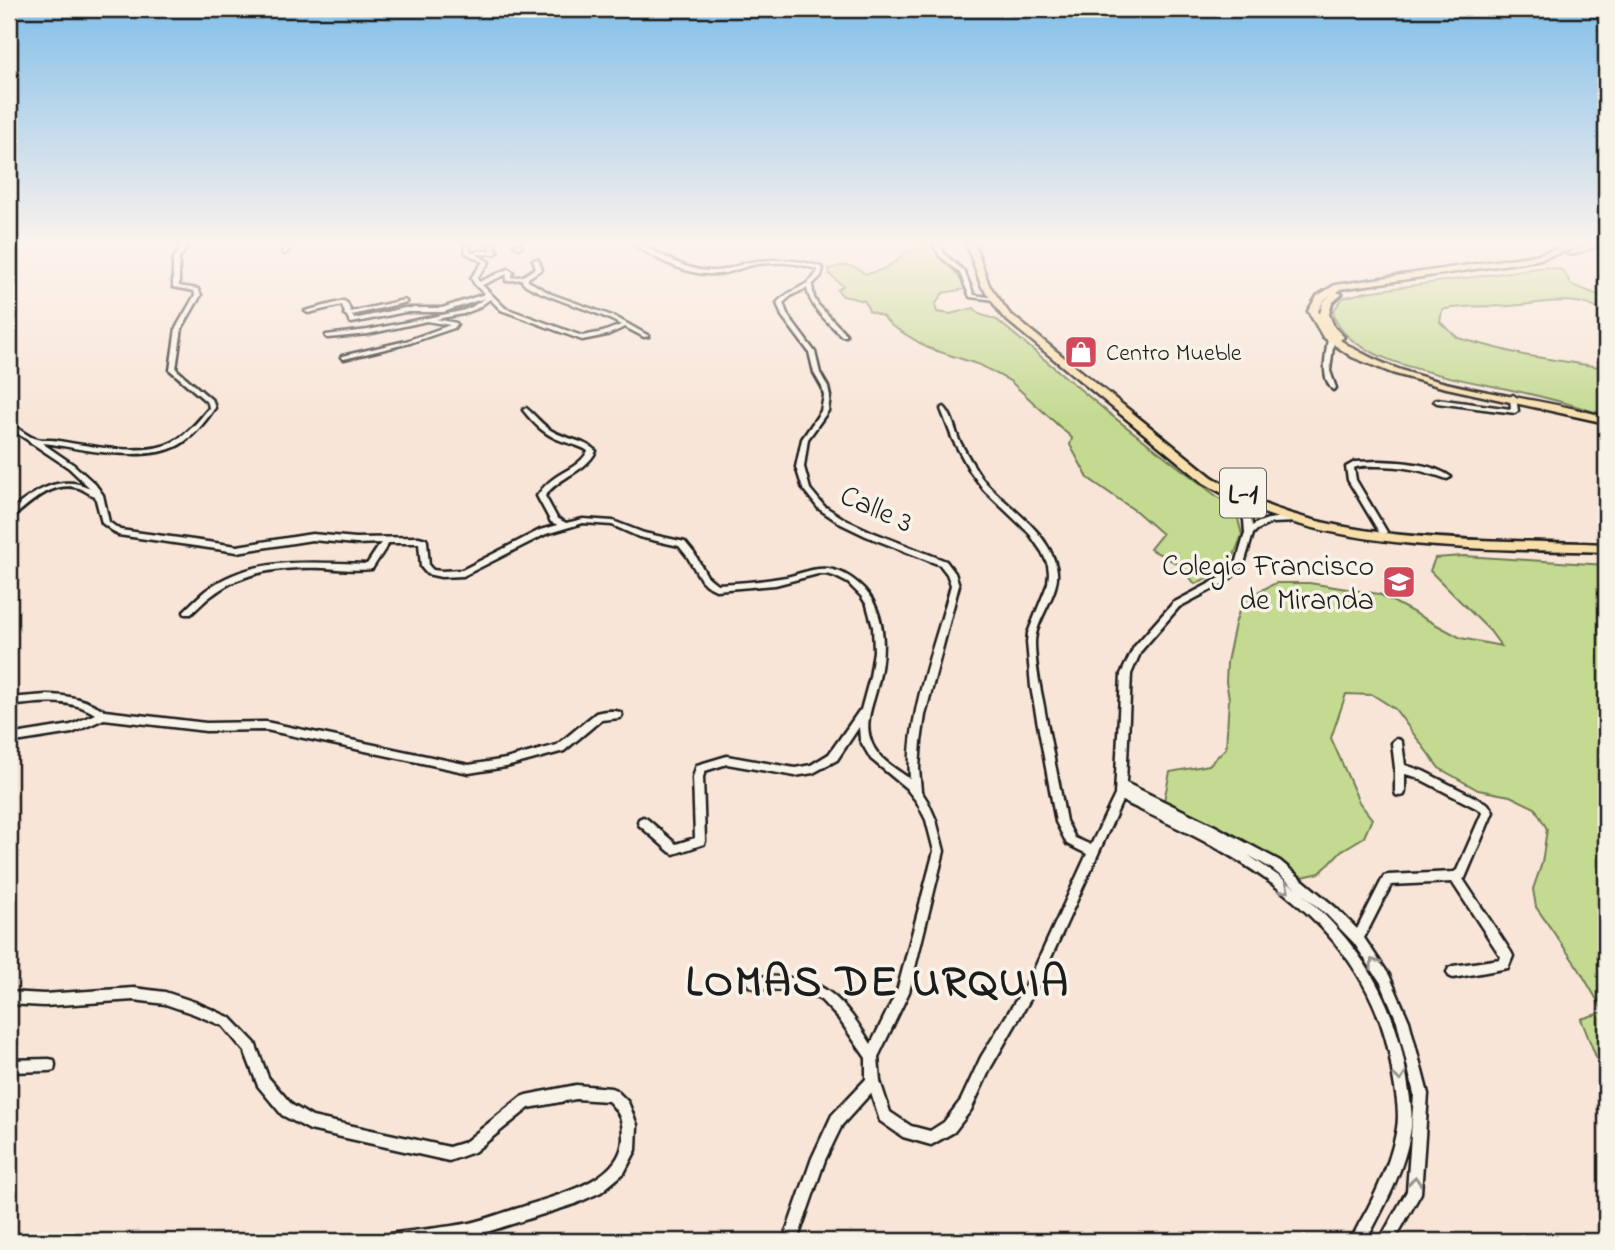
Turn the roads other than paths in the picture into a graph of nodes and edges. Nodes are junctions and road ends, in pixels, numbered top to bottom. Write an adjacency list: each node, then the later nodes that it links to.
1 (193, 303): 31 (street)
2 (343, 303): 15 (street)
3 (344, 303): 16 (street)
4 (398, 303): 16 (street)
5 (463, 303): 16 (street)
6 (481, 303): 17 (street)
7 (497, 303): 18 (street)
8 (575, 303): 18 (street)
9 (780, 303): 51 (street, Calle 3)
10 (814, 303): 19 (street)
11 (997, 303): 34 (main road, L-1)
12 (1006, 303): 38 (main road, L-1)
13 (1318, 303): 22 (main road)
14 (1330, 303): 29 (main road)
15 (308, 311)
16 (347, 314)
17 (427, 319): 20 (street); 23 (street)
18 (625, 325): 21 (street)
19 (845, 335)
20 (328, 336)
21 (646, 336)
22 (1331, 338): 24 (street); 25 (main road)
23 (344, 357)
24 (1333, 388)
25 (1513, 397): 26 (street); 29 (main road)
26 (1437, 401)
27 (944, 409): 55 (street)
28 (526, 410): 37 (street)
29 (1606, 417)
30 (11, 429): 31 (street)
31 (32, 442): 33 (street)
32 (1447, 477): 38 (street)
33 (99, 495): 35 (street); 40 (street)
34 (1238, 497): 36 (main road, L-1); 39 (street)
35 (9, 516)
36 (1295, 520): 39 (street); 42 (main road, L-1)
37 (563, 525): 40 (street); 45 (street)
38 (1384, 532): 41 (main road, L-1)
39 (1249, 533): 52 (street)
40 (386, 541): 43 (street)
41 (1606, 541)
42 (1606, 548)
43 (188, 612)
44 (9, 702): 46 (street)
45 (868, 704): 51 (street); 54 (street)
46 (103, 715): 47 (street); 48 (street)
47 (617, 715)
48 (9, 739)
49 (1397, 743): 50 (street)
50 (1400, 768): 53 (street); 56 (street)
51 (912, 788): 63 (street)
52 (1121, 790): 55 (street); 57 (street); 61 (street, one-way to 61)
53 (1400, 792)
54 (643, 822)
55 (1093, 851): 66 (street)
56 (1455, 877): 57 (street); 58 (street)
57 (1358, 939): 62 (street, one-way to 57)
58 (1452, 972)
59 (753, 982): 63 (street)
60 (9, 998): 67 (street)
61 (1387, 1019): 62 (street); 69 (street, one-way to 69)
62 (1403, 1021): 70 (street, one-way to 62)
63 (872, 1056): 66 (street)
64 (49, 1065): 65 (street)
65 (9, 1066)
66 (873, 1081): 68 (street)
67 (390, 1241)
68 (790, 1241)
69 (1358, 1241)
70 (1386, 1241)

